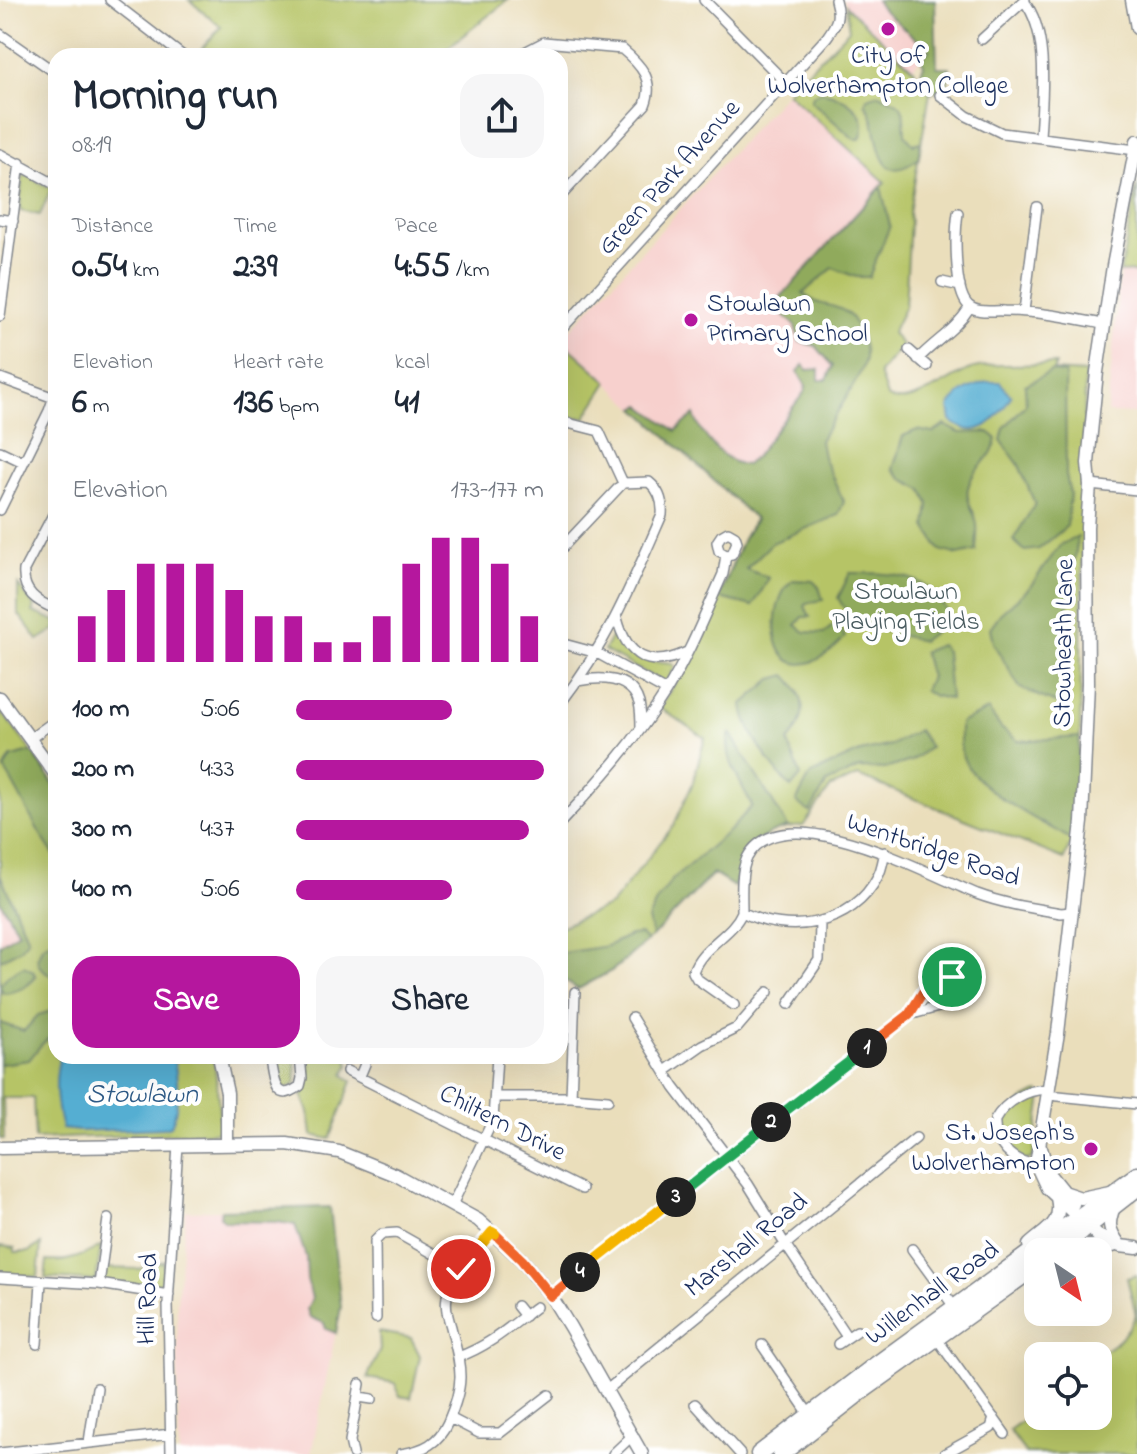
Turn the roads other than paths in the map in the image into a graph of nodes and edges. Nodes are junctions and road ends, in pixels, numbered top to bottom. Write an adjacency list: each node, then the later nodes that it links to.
1 (110, 0): 9 (street)
2 (704, 0): 12 (street)
3 (835, 0): 12 (street, Green Park Avenue)
4 (1024, 0): 8 (street); 14 (street)
5 (1132, 0): 6 (street)
6 (1137, 28)
7 (0, 34): 11 (street)
8 (982, 39)
9 (173, 48)
10 (532, 48): 19 (street)
11 (48, 67)
12 (786, 83): 29 (street, Green Park Avenue)
13 (940, 95): 14 (street)
14 (1040, 137): 15 (street)
15 (1136, 146): 30 (street, Stowheath Lane)
16 (0, 154): 17 (street)
17 (20, 163): 18 (street); 23 (street)
18 (48, 180)
19 (568, 188)
20 (1037, 207): 27 (street)
21 (958, 213): 25 (street)
22 (0, 219): 23 (street)
23 (13, 221): 28 (street)
24 (942, 282): 25 (street)
25 (960, 286): 26 (street)
26 (970, 307): 27 (street); 31 (street)
27 (1024, 311): 30 (street)
28 (0, 316)
29 (568, 322)
30 (1103, 324): 39 (street, Stowheath Lane)
31 (909, 350)
32 (0, 378): 33 (street)
33 (48, 392)
34 (48, 409): 37 (street)
35 (568, 423): 38 (street)
36 (0, 451): 37 (street)
37 (23, 462): 41 (street)
38 (623, 483): 43 (street); 46 (street)
39 (1090, 485): 40 (street); 61 (street, Stowheath Lane)
40 (1137, 490)
41 (0, 510)
42 (48, 524): 45 (street)
43 (568, 541)
44 (726, 555): 48 (street)
45 (48, 606)
46 (617, 618): 48 (street); 49 (street)
47 (568, 645): 49 (street)
48 (687, 652): 51 (street)
49 (597, 653): 50 (street); 51 (street)
50 (577, 681): 52 (street); 55 (street)
51 (666, 691): 55 (street)
52 (568, 693)
53 (0, 698): 56 (street)
54 (48, 726): 56 (street)
55 (641, 729): 58 (street)
56 (31, 738): 57 (street)
57 (48, 763)
58 (568, 815)
59 (885, 852): 60 (street, Wentbridge Road); 61 (street, Wentbridge Road); 62 (street)
60 (742, 912): 62 (street); 66 (street)
61 (1071, 912): 77 (street, Stowheath Lane)
62 (820, 923): 65 (street)
63 (575, 992): 79 (street)
64 (768, 992): 75 (street)
65 (789, 1004)
66 (734, 1005)
67 (909, 1015): 67 (street); 88 (street)
68 (632, 1018): 75 (street)
69 (221, 1064): 84 (street)
70 (271, 1064): 71 (street)
71 (301, 1064)
72 (365, 1064): 76 (street)
73 (496, 1064): 78 (street)
74 (347, 1071): 76 (street, Chiltern Drive)
75 (665, 1071): 88 (street)
76 (360, 1076): 83 (street, Chiltern Drive)
77 (1049, 1093): 81 (street); 86 (street, Stowheath Lane); 89 (street)
78 (497, 1097): 79 (street); 83 (street)
79 (571, 1097): 80 (street)
80 (608, 1100)
81 (1137, 1104)
82 (916, 1138): 100 (street, Marshall Road)
83 (485, 1141): 92 (street, Chiltern Drive); 95 (street)
84 (227, 1144): 85 (street); 95 (street)
85 (178, 1145): 87 (street); 111 (street, Hill Road)
86 (1040, 1146): 89 (street, Stowheath Lane); 93 (street)
87 (0, 1148)
88 (728, 1156): 100 (street); 112 (street)
89 (1036, 1164): 93 (street)
90 (1137, 1175): 94 (highway, Willenhall Road)
91 (1137, 1188): 94 (highway, Willenhall Road)
92 (582, 1189)
93 (1060, 1195): 94 (street); 97 (street); 106 (street)
94 (1114, 1198): 97 (highway, Willenhall Road); 102 (street)
95 (452, 1205): 98 (street)
96 (108, 1219): 110 (street)
97 (1083, 1222): 99 (highway, Willenhall Road); 102 (street); 106 (highway, Willenhall Road)
98 (492, 1232): 105 (street); 112 (street)
99 (1068, 1238)
100 (785, 1244): 118 (street); 125 (street, Marshall Road)
101 (1112, 1246): 102 (street)
102 (1120, 1246): 103 (street)
103 (1137, 1248)
104 (912, 1249): 115 (street)
105 (461, 1269): 117 (street); 122 (street)
106 (1002, 1274): 115 (highway, Willenhall Road)
107 (1024, 1274): 119 (highway, Willenhall Road)
108 (0, 1278): 109 (street)
109 (41, 1282): 110 (street); 120 (street)
110 (99, 1284): 111 (street)
111 (169, 1295): 133 (street, Hill Road)
112 (551, 1296): 125 (street)
113 (517, 1306): 116 (street)
114 (536, 1307): 116 (street)
115 (955, 1308): 119 (highway, Willenhall Road)
116 (525, 1316): 122 (street)
117 (376, 1318)
118 (857, 1331)
119 (933, 1332): 130 (highway, Willenhall Road); 132 (street); 145 (highway, Willenhall Road)
120 (37, 1344)
121 (762, 1345): 130 (street)
122 (458, 1357): 131 (street)
123 (360, 1384): 127 (street)
124 (97, 1388): 136 (street)
125 (608, 1389): 135 (street)
126 (549, 1395): 131 (street)
127 (359, 1397): 128 (street); 139 (street)
128 (372, 1399)
129 (695, 1404): 143 (street)
130 (809, 1414): 144 (highway, Willenhall Road)
131 (450, 1418): 140 (street)
132 (994, 1418): 134 (street); 146 (street)
133 (171, 1434): 136 (street); 138 (street, Hill Road)
134 (1005, 1434)
135 (633, 1435): 141 (street); 142 (street)
136 (89, 1442): 137 (street)
137 (0, 1453)
138 (171, 1454)
139 (353, 1454)
140 (401, 1454)
141 (613, 1454)
142 (642, 1454)
143 (740, 1454)
144 (759, 1454)
145 (781, 1454)
146 (944, 1454)

